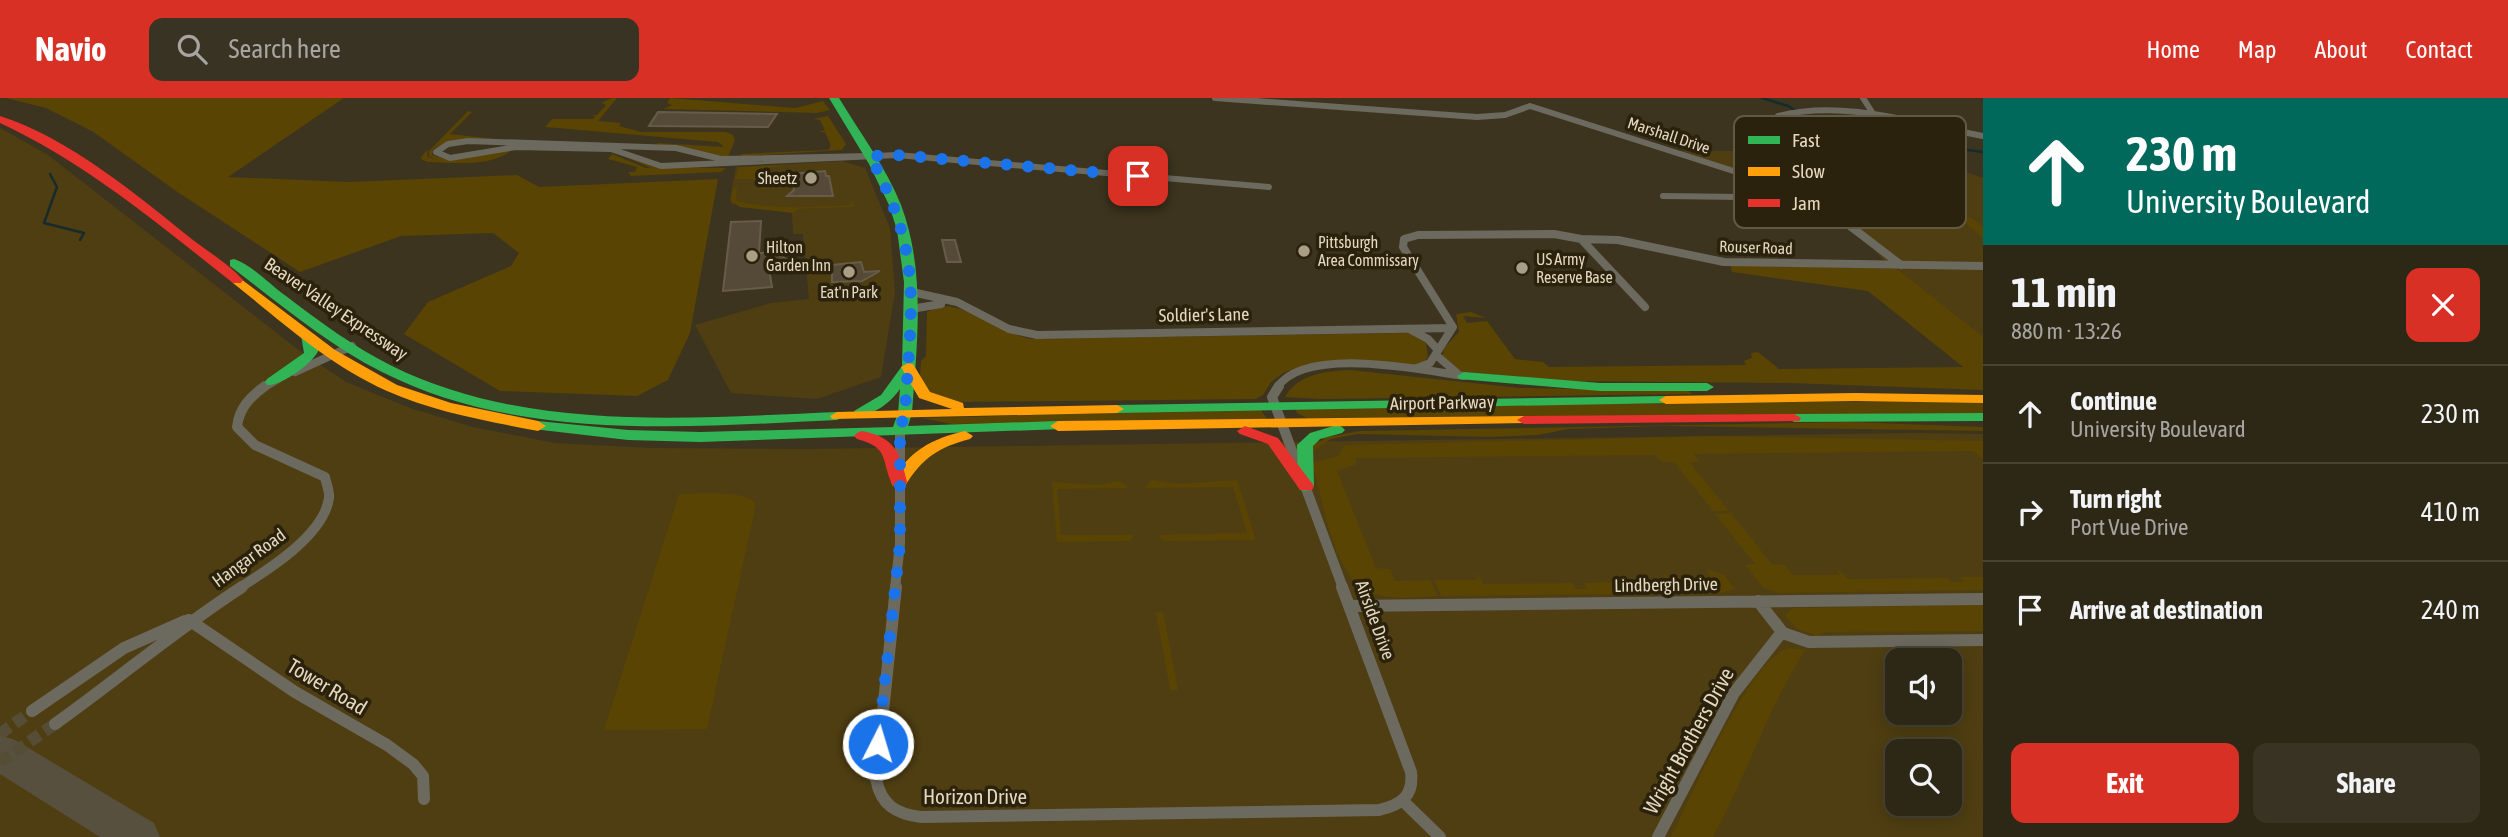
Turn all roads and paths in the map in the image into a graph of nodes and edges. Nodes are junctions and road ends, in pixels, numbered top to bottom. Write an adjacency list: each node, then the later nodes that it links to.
1 (834, 98): 12 (main road)
2 (1215, 98): 5 (street)
3 (1523, 98): 5 (street)
4 (1863, 98): 7 (street)
5 (1530, 106): 14 (street, Marshall Drive)
6 (0, 112): 29 (main road, Beaver Valley Expressway)
7 (1872, 112): 8 (street); 9 (street)
8 (1778, 116)
9 (1890, 116)
10 (0, 119): 28 (main road, Beaver Valley Expressway)
11 (687, 150): 12 (street); 13 (street); 13 (street)
12 (870, 156): 13 (street); 15 (street); 22 (main road)
13 (671, 166)
14 (1734, 172)
15 (1269, 187)
16 (1663, 196): 17 (street)
17 (1734, 197)
18 (1853, 228): 20 (street, Marshall Drive)
19 (1581, 239): 20 (street, Rouser Road); 24 (street); 26 (street, Rouser Road)
20 (1901, 265): 21 (street, Rouser Road)
21 (1983, 266)
22 (912, 292): 23 (street, Soldier's Lane); 25 (main road)
23 (963, 304): 25 (street, Soldier's Lane); 27 (street, Soldier's Lane)
24 (1645, 307)
25 (911, 309): 32 (main road)
26 (1452, 328): 27 (street, Soldier's Lane); 30 (street)
27 (1407, 329): 30 (street)
28 (307, 335): 31 (main road, Beaver Valley Expressway); 35 (main road)
29 (352, 346): 31 (street, Hangar Road); 40 (main road, Beaver Valley Expressway)
30 (1436, 352): 33 (street); 34 (street)
31 (334, 354): 35 (street, Hangar Road); 46 (main road, Beaver Valley Expressway)
32 (908, 367): 38 (main road); 40 (main road); 41 (main road)
33 (1406, 369): 34 (street); 37 (street)
34 (1464, 376): 36 (main road)
35 (272, 382): 52 (street, Hangar Road)
36 (1983, 399): 37 (main road, Airport Parkway)
37 (1274, 403): 38 (main road, Airport Parkway); 43 (street, Airside Drive)
38 (996, 411): 41 (main road, Airport Parkway)
39 (1983, 417): 42 (main road, Airport Parkway)
40 (824, 418): 41 (main road, Beaver Valley Expressway)
41 (903, 421): 45 (main road, Airport Parkway); 46 (main road, Beaver Valley Expressway); 47 (street, Horizon Drive)
42 (1376, 423): 43 (main road, Airport Parkway); 48 (main road)
43 (1282, 424): 44 (main road, Airport Parkway); 48 (street, Airside Drive)
44 (1214, 425): 45 (main road, Airport Parkway); 48 (main road)
45 (1020, 427): 47 (main road)
46 (783, 434): 47 (main road)
47 (899, 482): 58 (street, Horizon Drive)
48 (1306, 486): 51 (street, Airside Drive)
49 (1983, 599): 50 (street, Lindbergh Drive)
50 (1758, 601): 51 (street, Lindbergh Drive); 53 (street)
51 (1350, 606): 58 (street, Airside Drive)
52 (189, 620): 55 (street, Hangar Road); 56 (street, Hangar Road); 57 (street, Tower Road)
53 (1782, 632): 54 (street); 60 (street, Wright Brothers Drive)
54 (1983, 640)
55 (32, 711)
56 (55, 724)
57 (424, 799)
58 (1404, 802): 59 (street)
59 (1440, 837)
60 (1658, 837)

